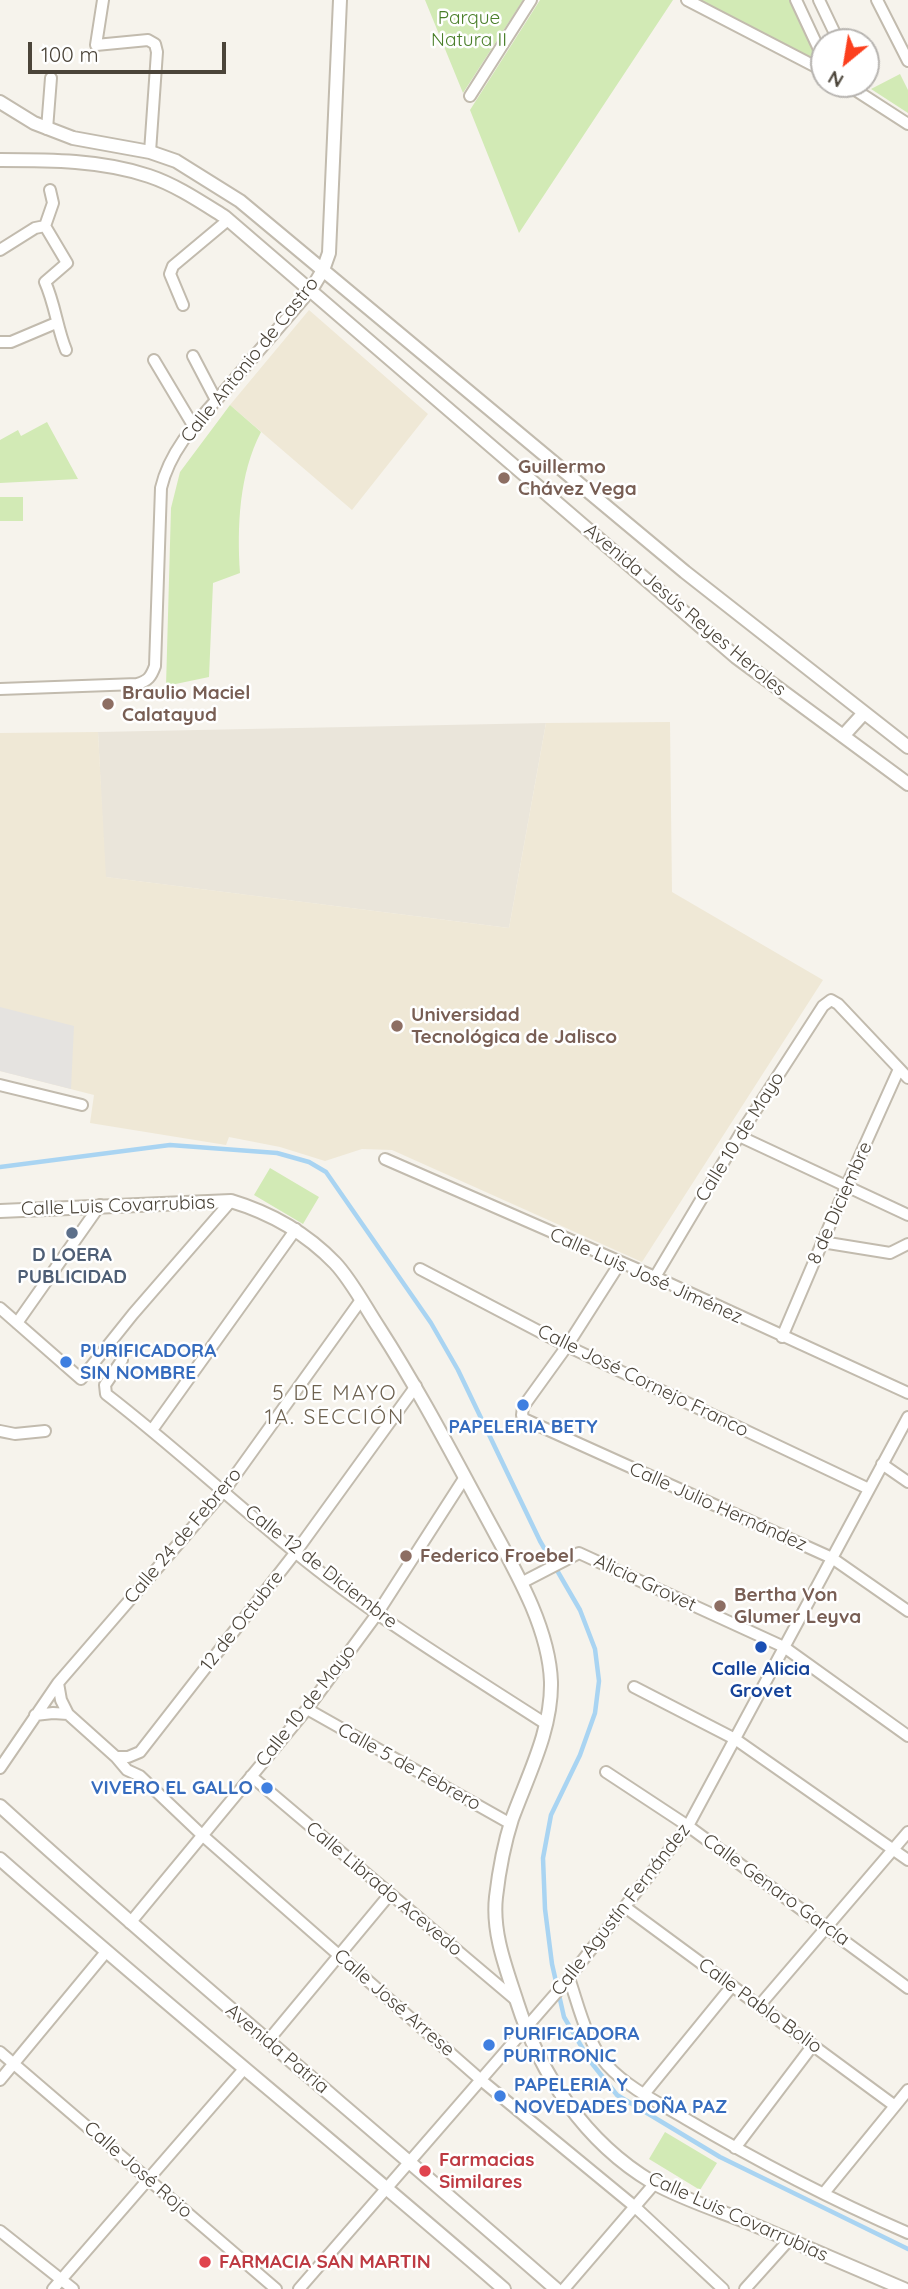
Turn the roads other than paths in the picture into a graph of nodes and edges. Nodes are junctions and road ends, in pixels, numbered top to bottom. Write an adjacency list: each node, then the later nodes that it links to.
1 (103, 0): 18 (street)
2 (340, 0): 24 (street, Calle Antonio de Castro)
3 (531, 0): 13 (street)
4 (687, 0): 11 (street)
5 (796, 0): 9 (street)
6 (819, 0): 8 (street)
7 (877, 0): 10 (street)
8 (832, 28)
9 (810, 30)
10 (908, 61)
11 (810, 64)
12 (51, 78): 17 (street)
13 (470, 96)
14 (873, 98): 16 (street)
15 (0, 102): 17 (street, Avenida Jesús Reyes Heroles)
16 (908, 124)
17 (47, 129): 18 (street, Avenida Jesús Reyes Heroles)
18 (150, 152): 24 (street, Avenida Jesús Reyes Heroles)
19 (0, 160): 21 (street, Avenida Jesús Reyes Heroles)
20 (50, 190): 22 (street)
21 (228, 220): 25 (street, Avenida Jesús Reyes Heroles); 26 (street)
22 (45, 226): 23 (street); 27 (street)
23 (0, 250)
24 (323, 270): 25 (street, Calle Antonio de Castro); 35 (street, Avenida Jesús Reyes Heroles)
25 (311, 290): 32 (street, Calle Antonio de Castro); 36 (street, Avenida Jesús Reyes Heroles)
26 (183, 304)
27 (56, 323): 28 (street); 29 (street)
28 (0, 342)
29 (66, 350)
30 (193, 356): 32 (street)
31 (154, 360): 33 (street)
32 (216, 400): 33 (street, Calle Antonio de Castro)
33 (194, 427): 34 (street, Calle Antonio de Castro)
34 (0, 688)
35 (863, 714): 36 (street); 37 (street, Avenida Jesús Reyes Heroles)
36 (843, 736): 38 (street, Avenida Jesús Reyes Heroles)
37 (908, 747)
38 (908, 784)
39 (899, 1069): 40 (street); 43 (street, Calle 10 de Mayo); 45 (street, 8 de Diciembre)
40 (908, 1078)
41 (0, 1085): 42 (street)
42 (82, 1105)
43 (740, 1136): 45 (street); 55 (street, Calle 10 de Mayo)
44 (385, 1159): 53 (street, Calle Luis José Jiménez)
45 (846, 1187): 49 (street); 51 (street, 8 de Diciembre)
46 (231, 1201): 47 (street, Calle Luis Covarrubias); 50 (street, Calle Luis Covarrubias); 58 (street)
47 (100, 1206): 48 (street, Calle Luis Covarrubias); 58 (street)
48 (0, 1211)
49 (908, 1215)
50 (296, 1229): 56 (street, Calle Luis Covarrubias); 66 (street)
51 (822, 1242): 52 (street); 59 (street, 8 de Diciembre)
52 (908, 1244)
53 (620, 1264): 55 (street, Calle Luis José Jiménez); 60 (street)
54 (420, 1269): 60 (street, Calle José Cornejo Franco)
55 (655, 1278): 59 (street, Calle Luis José Jiménez)
56 (361, 1300): 62 (street, Calle Luis Covarrubias); 72 (street, Calle 24 de Febrero)
57 (0, 1308): 58 (street)
58 (17, 1322)
59 (782, 1337): 63 (street, Calle Luis José Jiménez)
60 (567, 1346): 71 (street, Calle José Cornejo Franco); 74 (street, Calle Julio Hernández)
61 (122, 1360): 66 (street, Calle 12 de Diciembre)
62 (416, 1386): 69 (street, Calle Luis Covarrubias); 73 (street, 12 de Octubre)
63 (908, 1393)
64 (908, 1416): 68 (street, Calle Agustín Fernández)
65 (45, 1430): 67 (street)
66 (152, 1430): 72 (street, Calle 12 de Diciembre)
67 (0, 1431)
68 (882, 1464): 70 (street); 71 (street, Calle Agustín Fernández)
69 (465, 1477): 75 (street, Calle Luis Covarrubias); 77 (street, Calle 10 de Mayo)
70 (908, 1482)
71 (869, 1489): 74 (street, Calle Agustín Fernández)
72 (224, 1491): 73 (street, Calle 12 de Diciembre); 79 (street, Calle 24 de Febrero)
73 (295, 1553): 77 (street, Calle 12 de Diciembre); 87 (street, 12 de Octubre)
74 (832, 1558): 76 (street, Calle Julio Hernández); 78 (street, Calle Agustín Fernández)
75 (521, 1583): 78 (street, Alicia Grovet); 84 (street, Calle Luis Covarrubias)
76 (908, 1611)
77 (377, 1614): 81 (street, Calle 10 de Mayo); 84 (street, Calle 12 de Diciembre)
78 (784, 1647): 85 (street, Alicia Grovet); 86 (street, Calle Agustín Fernández)
79 (58, 1684): 82 (street, Calle José Arrese); 83 (street, Calle 24 de Febrero)
80 (634, 1688): 86 (street)
81 (307, 1709): 92 (street, Calle 10 de Mayo); 94 (street, Calle 5 de Febrero)
82 (68, 1714): 83 (street); 88 (street, Calle José Arrese)
83 (35, 1716): 89 (street, Calle 24 de Febrero)
84 (546, 1724): 94 (street, Calle Luis Covarrubias)
85 (908, 1736)
86 (735, 1739): 95 (street, Calle Agustín Fernández); 98 (street)
87 (141, 1752): 88 (street); 91 (street)
88 (116, 1757): 91 (street, Calle José Arrese)
89 (0, 1768)
90 (606, 1772): 95 (street, Calle Genaro García)
91 (140, 1776): 97 (street, Calle José Arrese)
92 (251, 1776): 97 (street, Calle 10 de Mayo); 101 (street, Calle Librado Acevedo)
93 (0, 1806): 103 (street, Avenida Patria)
94 (510, 1824): 110 (street, Calle Luis Covarrubias)
95 (688, 1826): 102 (street, Calle Agustín Fernández); 104 (street, Calle Genaro García)
96 (908, 1832): 98 (street)
97 (202, 1835): 103 (street, Calle 10 de Mayo); 106 (street, Calle José Arrese)
98 (893, 1849): 100 (street); 104 (street)
99 (0, 1859): 105 (street, Avenida Patria)
100 (908, 1860)
101 (390, 1894): 106 (street); 110 (street, Calle Librado Acevedo)
102 (625, 1907): 107 (street, Calle Agustín Fernández); 108 (street, Calle Pablo Bolio)
103 (130, 1923): 113 (street, Avenida Patria)
104 (826, 1927): 109 (street, Calle Genaro García); 111 (street)
105 (106, 1952): 116 (street); 117 (street, Avenida Patria)
106 (340, 1956): 113 (street); 119 (street, Calle José Arrese)
107 (567, 1981): 112 (street, Calle Agustín Fernández); 121 (street)
108 (732, 1986): 111 (street, Calle Pablo Bolio); 121 (street)
109 (908, 1987)
110 (517, 2001): 112 (street, Calle Luis Covarrubias)
111 (759, 2006): 114 (street, Calle Pablo Bolio)
112 (529, 2024): 119 (street, Calle Agustín Fernández); 126 (street, Calle Luis Covarrubias)
113 (267, 2042): 124 (street, Avenida Patria)
114 (813, 2045): 122 (street, Calle Pablo Bolio); 123 (street)
115 (0, 2052): 116 (street, Calle José Rojo)
116 (14, 2064): 118 (street); 125 (street, Calle José Rojo)
117 (244, 2069): 125 (street); 127 (street, Avenida Patria)
118 (0, 2080)
119 (481, 2080): 124 (street, Calle Agustín Fernández); 129 (street, Calle José Arrese)
120 (908, 2090): 122 (street)
121 (644, 2094): 123 (street)
122 (895, 2106): 128 (street)
123 (735, 2148): 128 (street)
124 (409, 2161): 127 (street, Calle Agustín Fernández); 140 (street, Avenida Patria)
125 (148, 2178): 134 (street); 137 (street, Calle José Rojo)
126 (654, 2183): 129 (street); 132 (street, Calle Luis Covarrubias)
127 (386, 2187): 138 (street, Calle Agustín Fernández); 139 (street, Avenida Patria)
128 (824, 2193): 130 (street)
129 (634, 2206): 141 (street); 142 (street, Calle José Arrese)
130 (906, 2229)
131 (0, 2231): 134 (street)
132 (789, 2240): 133 (street, Calle Luis Covarrubias); 143 (street)
133 (876, 2277): 144 (street); 145 (street, Calle Luis Covarrubias)
134 (61, 2279): 135 (street); 136 (street)
135 (53, 2289)
136 (73, 2289)
137 (276, 2289)
138 (299, 2289)
139 (504, 2289)
140 (556, 2289)
141 (564, 2289)
142 (723, 2289)
143 (744, 2289)
144 (890, 2289)
145 (904, 2289)

